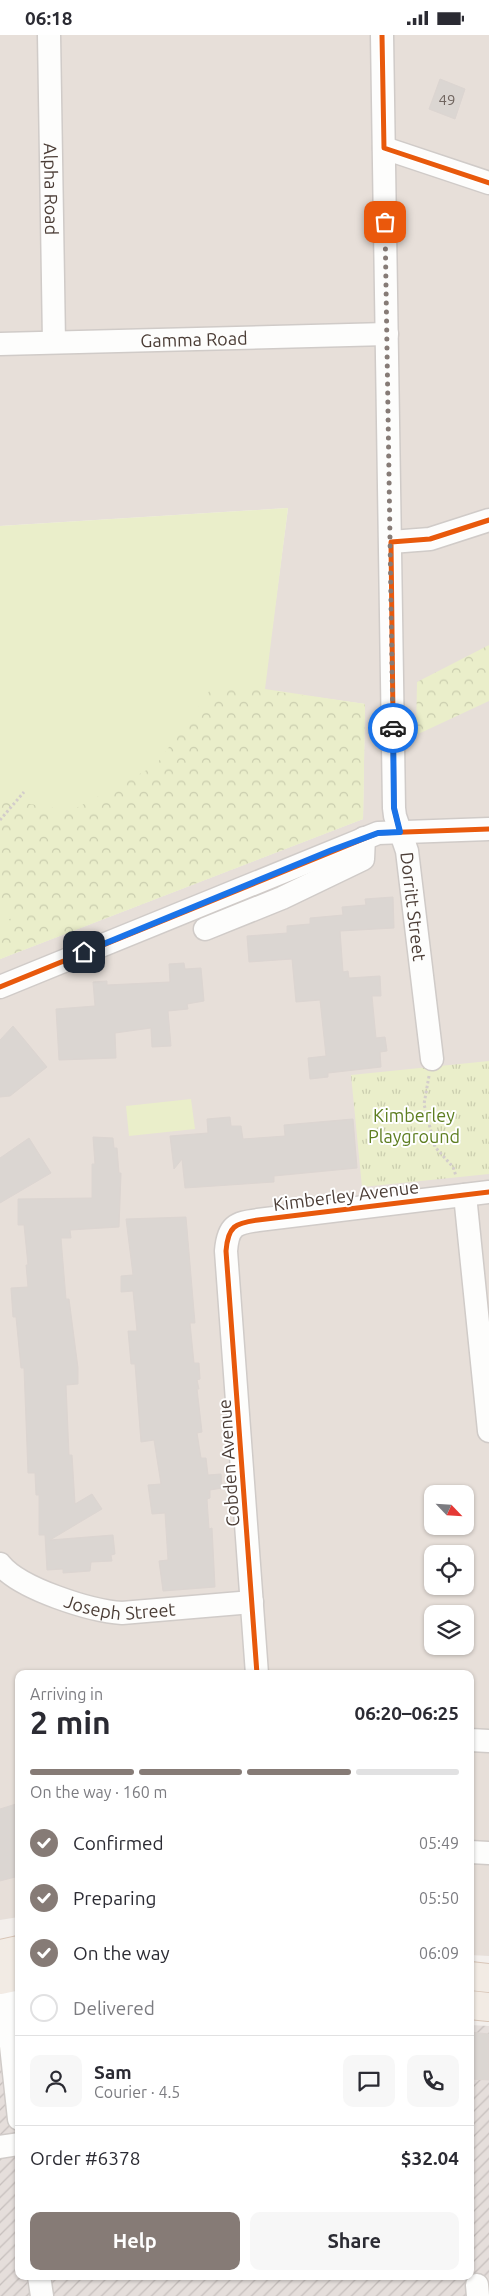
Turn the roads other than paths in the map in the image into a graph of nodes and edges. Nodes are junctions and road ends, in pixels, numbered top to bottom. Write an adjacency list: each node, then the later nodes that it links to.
1 (49, 35): 6 (street, Alpha Road)
2 (382, 35): 3 (street, Dorritt Street)
3 (384, 148): 4 (street); 5 (street, Dorritt Street)
4 (489, 183)
5 (387, 334): 6 (street, Gamma Road); 9 (street, Dorritt Street)
6 (54, 342): 7 (street, Gamma Road)
7 (0, 344)
8 (489, 520): 9 (street)
9 (391, 542): 11 (street, Dorritt Street)
10 (489, 829): 11 (street)
11 (400, 832): 12 (street); 15 (street, Dorritt Street)
12 (364, 838): 13 (street); 14 (street)
13 (205, 929)
14 (0, 987)
15 (432, 1059)
16 (489, 1192): 17 (street, Kimberley Avenue)
17 (465, 1195): 18 (street, Kimberley Avenue); 19 (street)
18 (226, 1251): 21 (street, Cobden Avenue)
19 (489, 1431)
20 (0, 1564): 21 (street, Joseph Street)
21 (252, 1602): 22 (street, Cobden Avenue)
22 (257, 1670)
23 (474, 1740): 24 (street)
24 (489, 1741)
25 (474, 1852): 26 (street)
26 (489, 1853)
27 (7, 1966): 32 (street)
28 (474, 1976): 29 (main road)
29 (489, 1978)
30 (474, 2005): 31 (main road)
31 (489, 2007)
32 (15, 2068)
33 (15, 2145): 34 (street)
34 (0, 2147)
35 (40, 2280): 36 (street)
36 (42, 2296)

